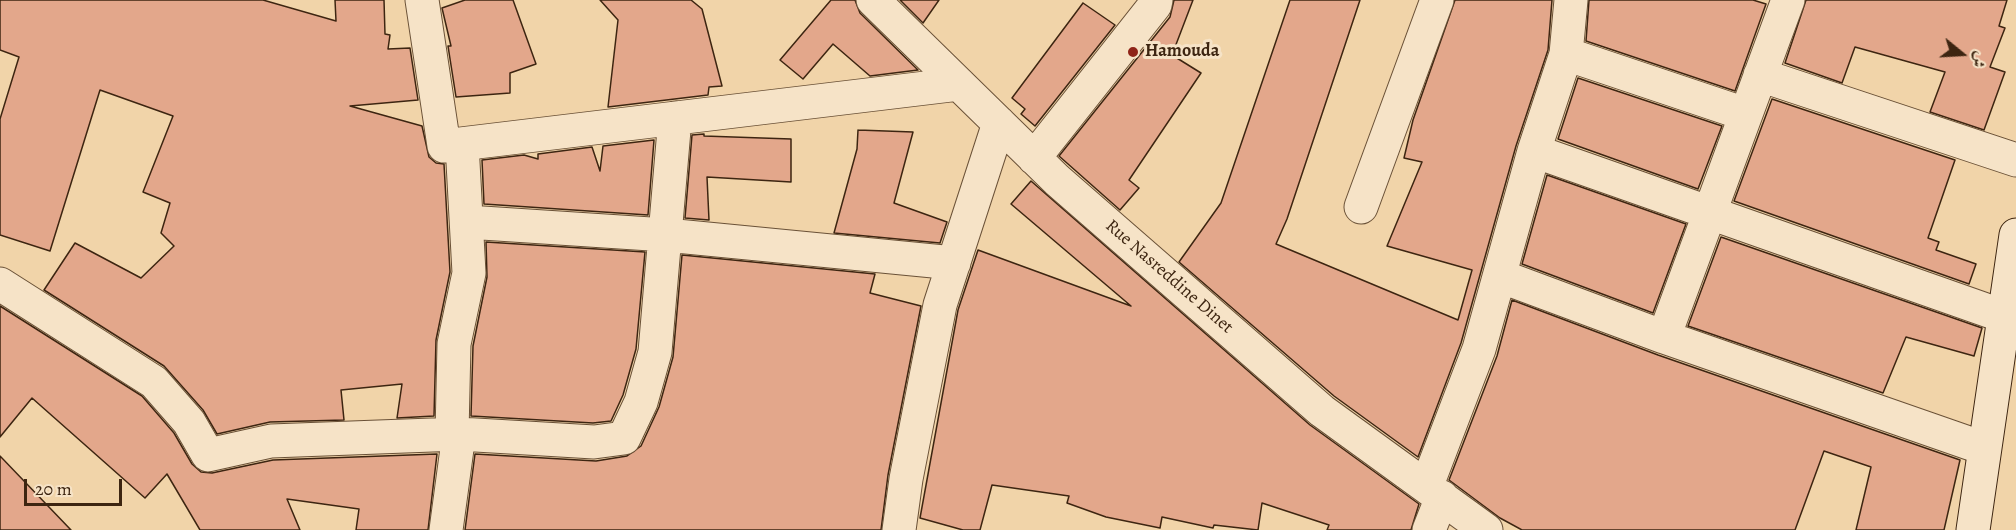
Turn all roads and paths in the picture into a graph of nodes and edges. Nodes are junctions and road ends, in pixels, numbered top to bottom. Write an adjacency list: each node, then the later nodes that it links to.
1 (422, 0): 13 (street)
2 (873, 0): 9 (street, Rue Nasreddine Dinet)
3 (1156, 0): 15 (street)
4 (1437, 0): 17 (street)
5 (1571, 0): 7 (street)
6 (1788, 0): 8 (street)
7 (1566, 54): 10 (street); 14 (street)
8 (1760, 75): 10 (street); 16 (street)
9 (959, 84): 11 (street); 12 (street, Rue Nasreddine Dinet)
10 (1745, 114): 18 (street)
11 (675, 118): 13 (street); 20 (street)
12 (999, 123): 15 (street, Rue Nasreddine Dinet); 22 (street)
13 (462, 144): 19 (street)
14 (1534, 152): 18 (street); 23 (street)
15 (1034, 158): 29 (street, Rue Nasreddine Dinet)
16 (2016, 160)
17 (1361, 207)
18 (1708, 213): 25 (street); 26 (street)
19 (466, 222): 20 (street); 27 (street)
20 (666, 235): 22 (street); 27 (street)
21 (2016, 235): 25 (street)
22 (954, 263): 31 (street)
23 (1500, 276): 26 (street); 29 (street)
24 (0, 284): 27 (street)
25 (2003, 316): 28 (street)
26 (1664, 337): 28 (street)
27 (455, 434): 30 (street)
28 (1983, 448): 34 (street)
29 (1434, 491): 32 (street); 33 (street, Rue Nasreddine Dinet)
30 (446, 530)
31 (899, 530)
32 (1429, 530)
33 (1486, 530)
34 (1973, 530)

